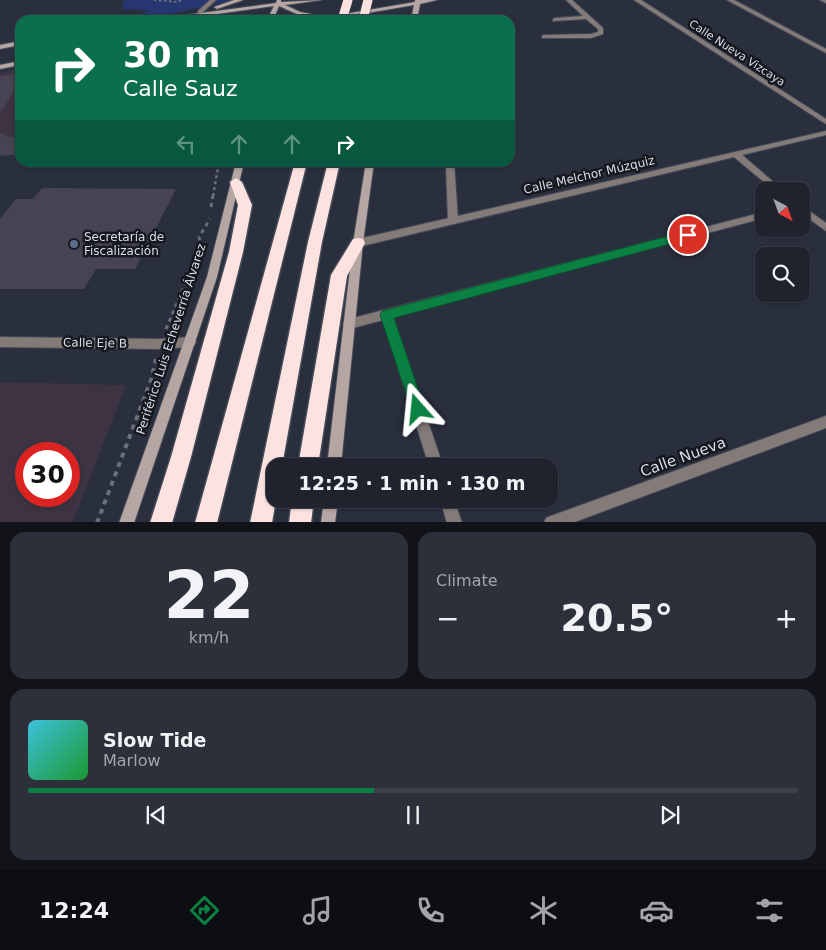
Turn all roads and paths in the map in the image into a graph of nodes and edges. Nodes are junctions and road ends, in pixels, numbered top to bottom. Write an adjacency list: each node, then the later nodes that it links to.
1 (154, 0): 2 (path)
2 (182, 0)
3 (213, 0): 14 (street)
4 (240, 0): 14 (street)
5 (319, 0): 13 (street)
6 (348, 0): 19 (highway, bridge)
7 (368, 0): 21 (highway, bridge)
8 (434, 0): 12 (street)
9 (569, 0): 23 (street)
10 (637, 0): 31 (street, Calle Nueva Vizcaya)
11 (730, 0): 28 (street)
12 (418, 1): 20 (street); 22 (street)
13 (279, 2): 16 (street); 17 (street); 18 (street)
14 (200, 12): 15 (street)
15 (190, 15)
16 (198, 15)
17 (272, 15)
18 (311, 15)
19 (344, 15)
20 (344, 15)
21 (365, 15)
22 (415, 15)
23 (588, 17): 24 (street); 25 (street)
24 (555, 20)
25 (544, 37)
26 (15, 44): 27 (street)
27 (0, 47)
28 (826, 51)
29 (15, 64): 30 (street)
30 (0, 67)
31 (826, 122)
32 (826, 133): 33 (street, Calle Melchor Múzquiz)
33 (735, 154): 40 (street); 43 (street, Calle Melchor Múzquiz)
34 (239, 167): 39 (street, Periférico Luis Echeverría Álvarez)
35 (301, 167): 59 (highway)
36 (333, 167): 60 (highway)
37 (369, 167): 45 (street)
38 (450, 167): 43 (street)
39 (236, 182): 48 (street, Periférico Luis Echeverría Álvarez); 58 (highway)
40 (769, 182)
41 (810, 215): 44 (street)
42 (755, 217): 46 (street)
43 (453, 220): 45 (street, Calle Melchor Múzquiz)
44 (826, 228)
45 (358, 243): 47 (street); 51 (highway)
46 (387, 315): 47 (street); 53 (street)
47 (349, 324): 52 (street)
48 (190, 342): 49 (street, Calle Eje B); 57 (street, Periférico Luis Echeverría Álvarez)
49 (2, 343)
50 (826, 422): 64 (street, Calle Nueva)
51 (309, 458)
52 (335, 458)
53 (433, 458)
54 (302, 508): 61 (highway)
55 (330, 508): 62 (street)
56 (450, 508): 63 (street)
57 (126, 522)
58 (161, 522)
59 (206, 522)
60 (261, 522)
61 (300, 522)
62 (328, 522)
63 (455, 522)
64 (551, 522)

